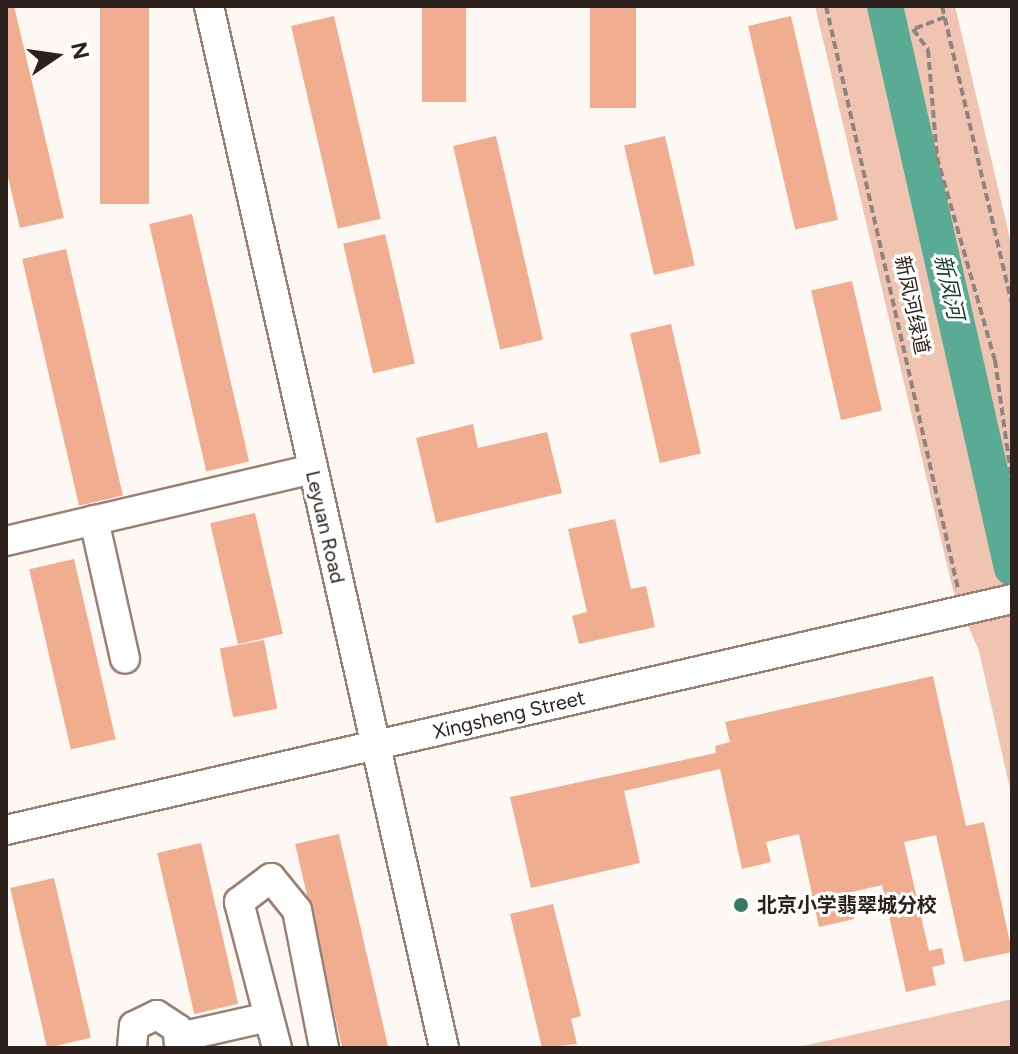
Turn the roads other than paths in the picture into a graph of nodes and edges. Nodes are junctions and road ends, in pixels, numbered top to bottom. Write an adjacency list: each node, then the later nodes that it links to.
1 (209, 6): 2 (street, Leyuan Road)
2 (312, 469): 3 (street); 7 (street, Leyuan Road)
3 (94, 520): 4 (street); 6 (street)
4 (6, 541)
5 (1012, 599): 7 (street, Xingsheng Street)
6 (125, 659)
7 (373, 746): 8 (street, Xingsheng Street); 14 (street, Leyuan Road)
8 (6, 830)
9 (268, 1017): 10 (street); 12 (street); 13 (street)
10 (180, 1042): 11 (street)
11 (132, 1048)
12 (277, 1048)
13 (324, 1048)
14 (444, 1048)

